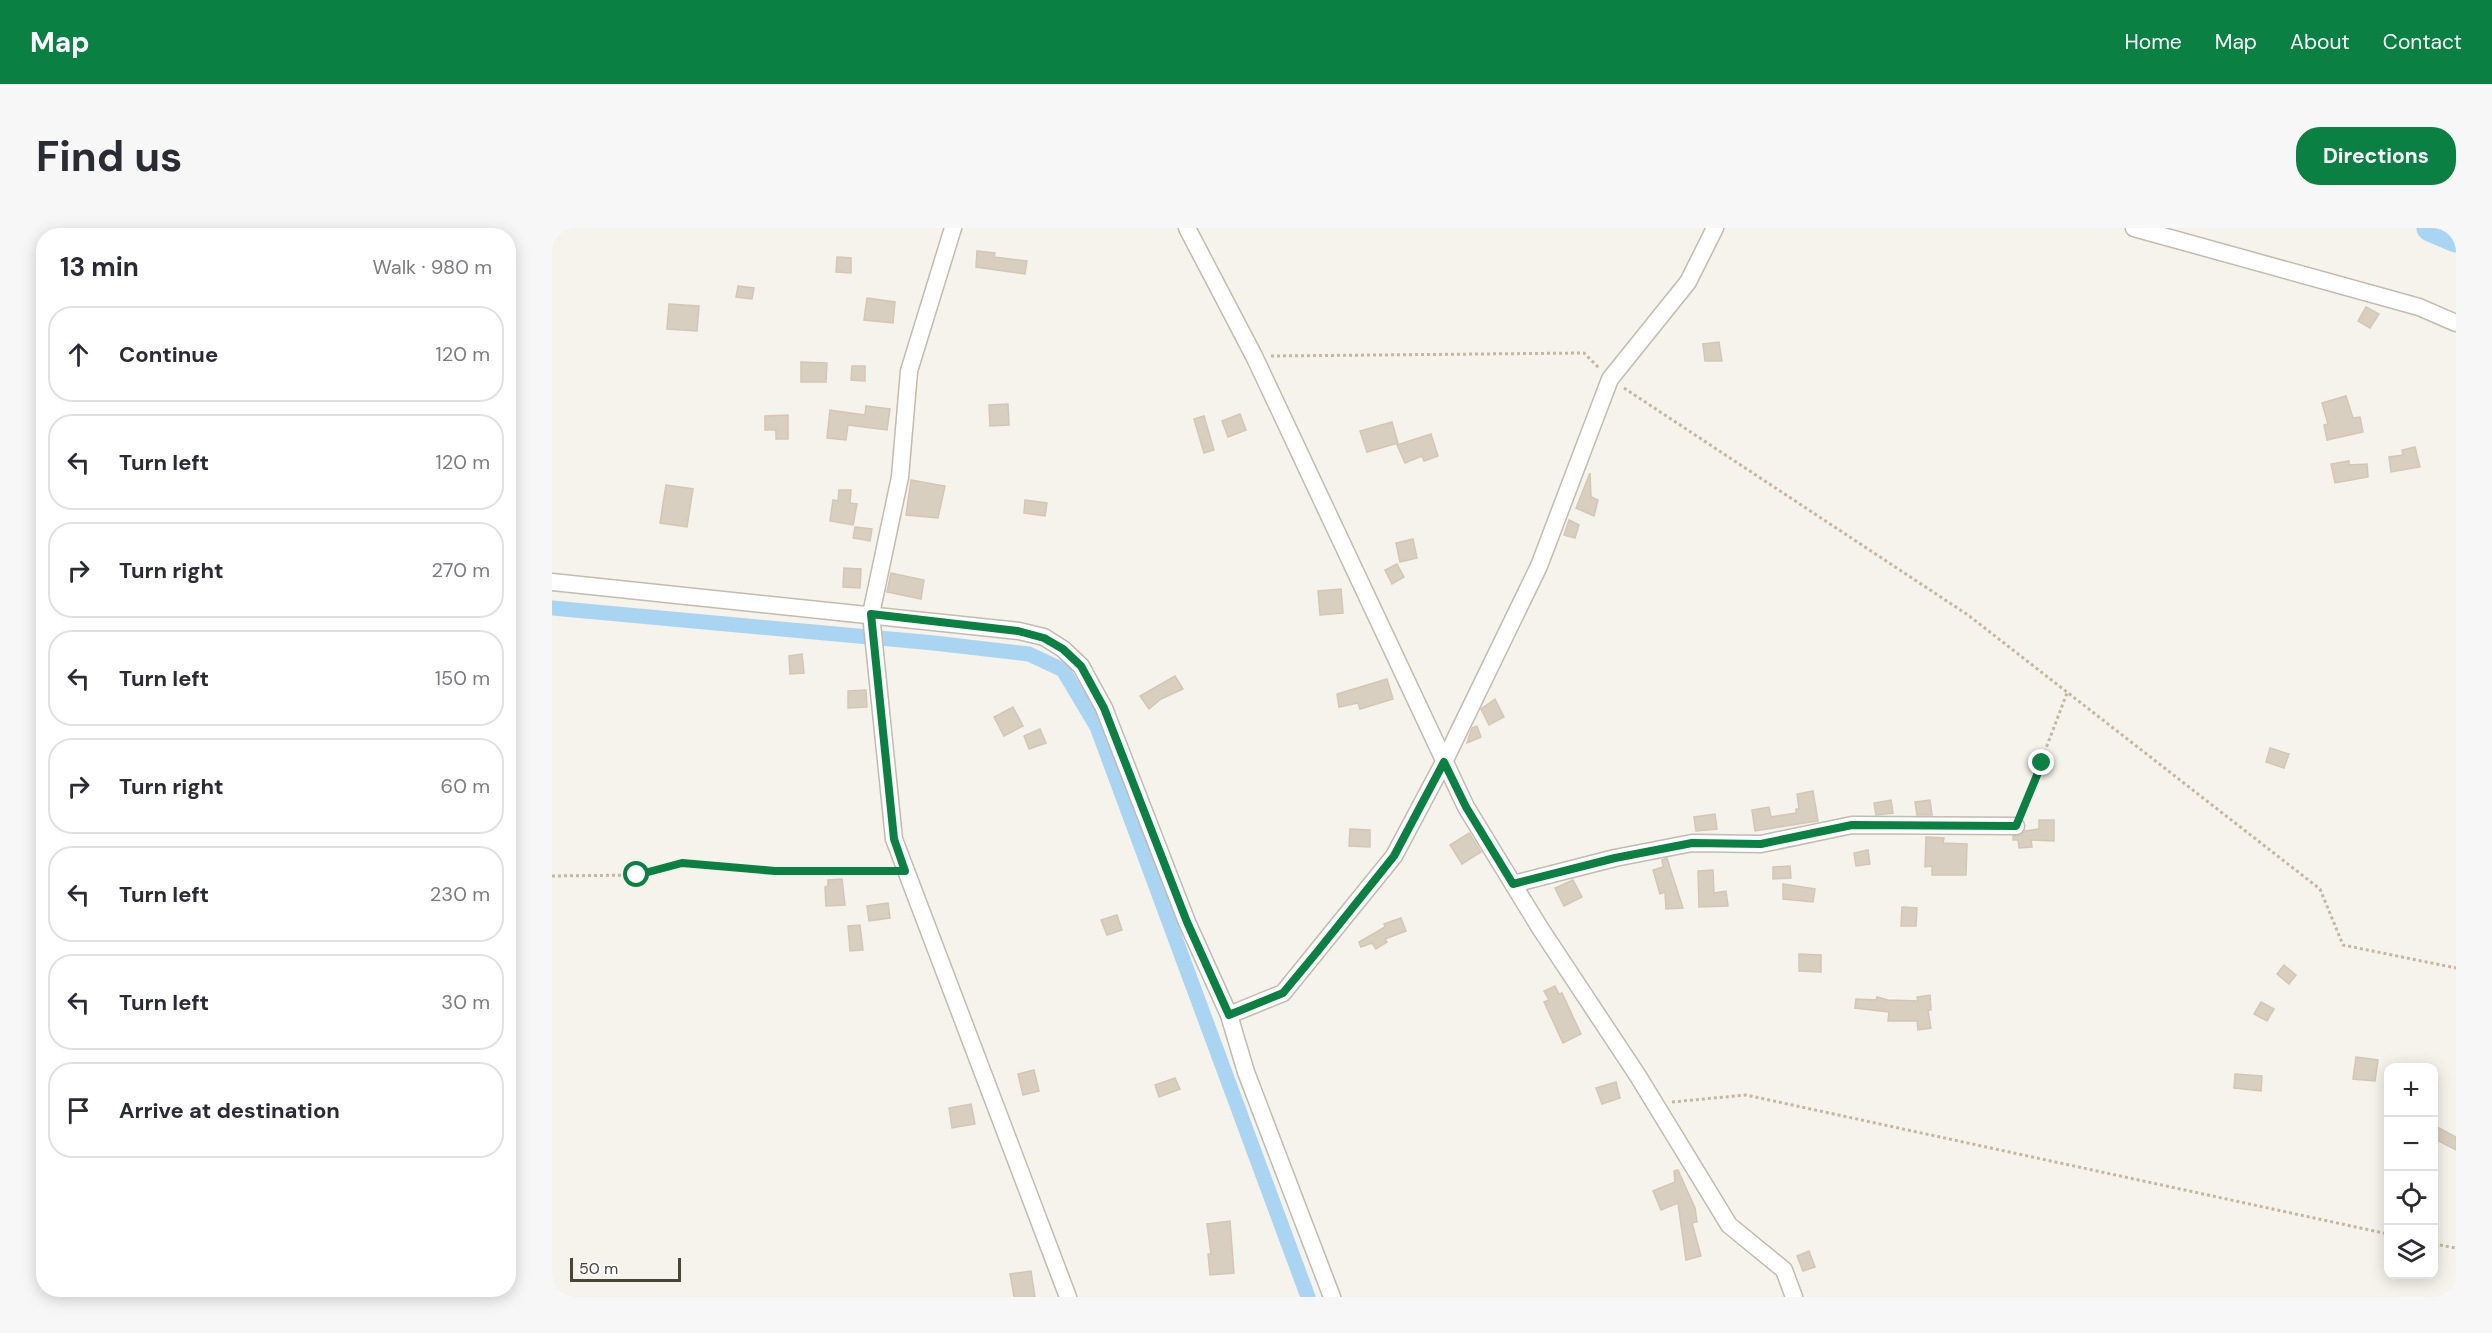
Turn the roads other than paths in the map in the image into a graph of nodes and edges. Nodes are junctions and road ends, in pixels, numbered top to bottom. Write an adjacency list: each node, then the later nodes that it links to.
1 (953, 228): 7 (street)
2 (1187, 228): 8 (street)
3 (1714, 228): 8 (street)
4 (2134, 228): 5 (street)
5 (2456, 323)
6 (552, 582): 7 (street)
7 (871, 614): 11 (street); 12 (street)
8 (1444, 762): 10 (street); 11 (street)
9 (2016, 826): 10 (street)
10 (1513, 884): 14 (street)
11 (1229, 1015): 13 (street)
12 (1068, 1297)
13 (1332, 1297)
14 (1794, 1297)

